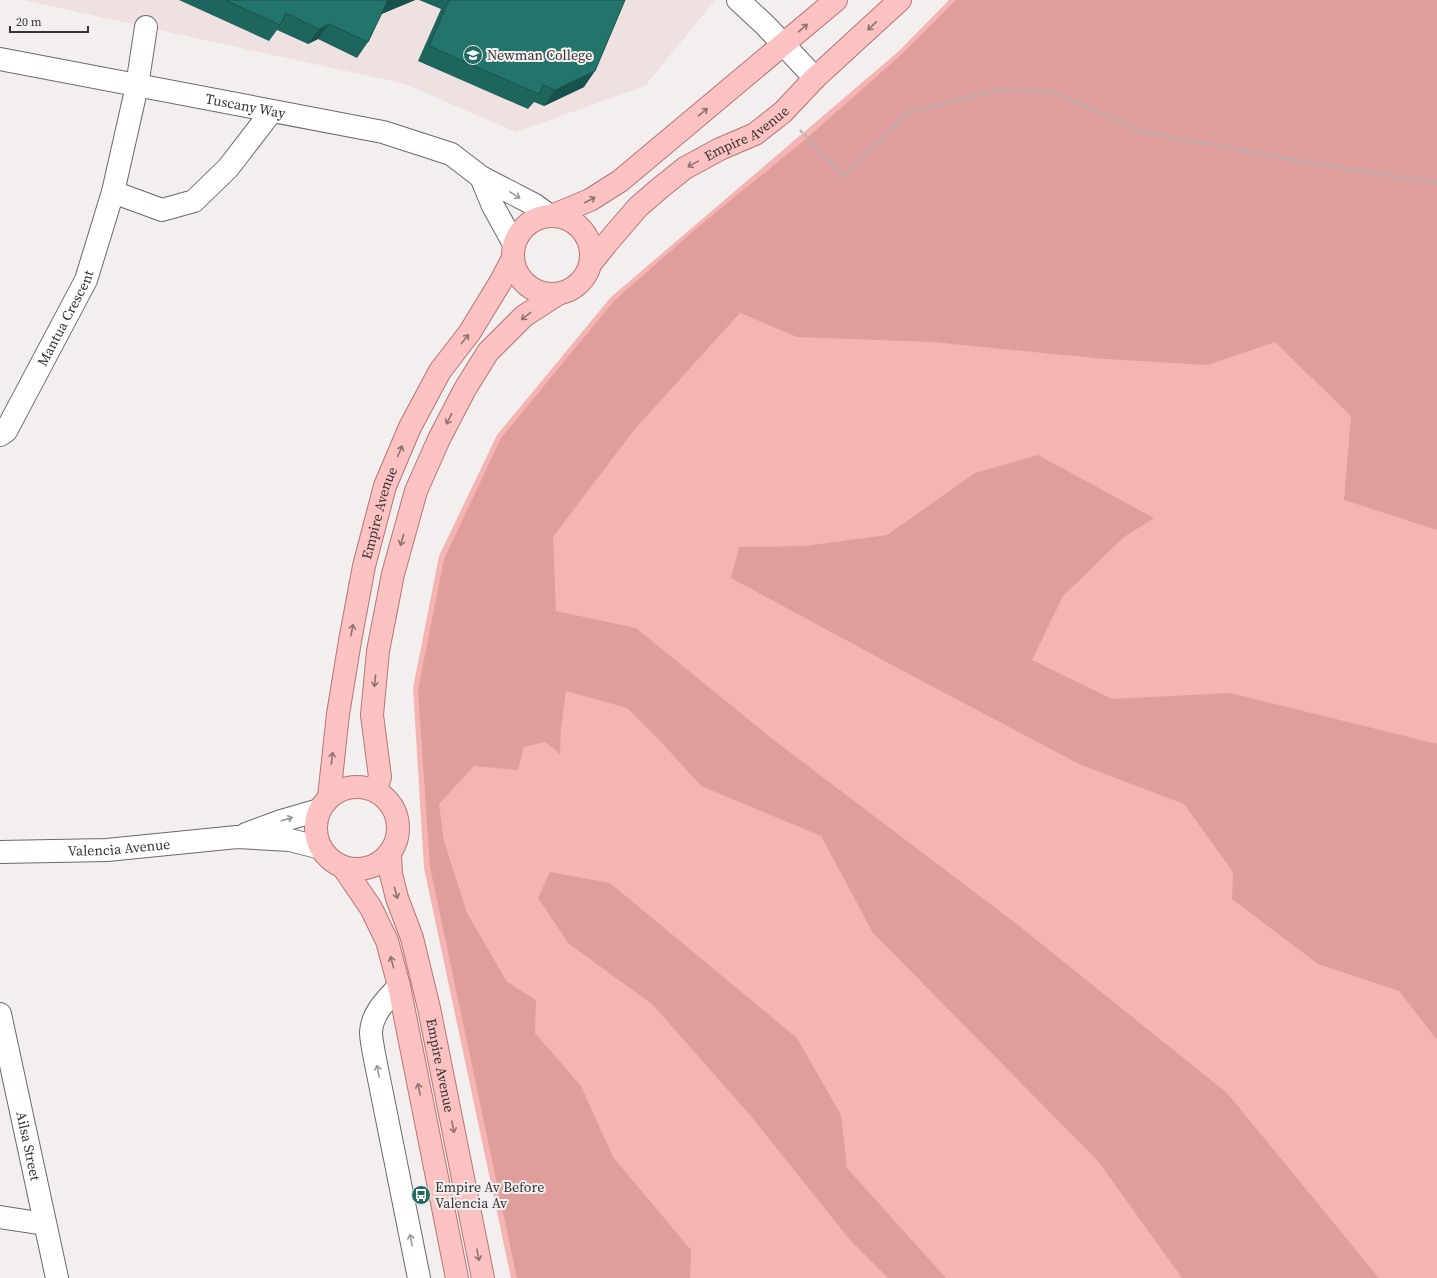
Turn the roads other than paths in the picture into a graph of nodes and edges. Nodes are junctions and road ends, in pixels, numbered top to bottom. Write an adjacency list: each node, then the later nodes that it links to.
1 (738, 0): 5 (street)
2 (836, 0): 5 (main road, one-way to 2)
3 (900, 0): 7 (main road, Empire Avenue, one-way to 7)
4 (146, 27): 8 (street, Mantua Crescent)
5 (784, 45): 7 (street); 12 (main road, one-way to 5)
6 (0, 59): 8 (street, Tuscany Way)
7 (815, 78): 14 (main road, Empire Avenue, one-way to 14)
8 (137, 86): 9 (street, Tuscany Way); 11 (street, Mantua Crescent)
9 (272, 111): 10 (street, Tuscany Way); 11 (street)
10 (481, 177): 12 (street, Tuscany Way, one-way to 12); 13 (street)
11 (113, 192): 16 (street, Mantua Crescent)
12 (552, 216): 13 (main road); 14 (main road)
13 (514, 251): 15 (main road); 18 (main road, Empire Avenue, one-way to 13)
14 (591, 263): 15 (main road)
15 (558, 294): 17 (main road, Empire Avenue, one-way to 17)
16 (0, 435)
17 (375, 790): 18 (main road); 22 (main road)
18 (324, 804): 19 (street, Valencia Avenue, one-way to 18); 20 (main road)
19 (237, 837): 20 (street, Valencia Avenue); 21 (street, Valencia Avenue)
20 (321, 848): 23 (main road)
21 (0, 852)
22 (390, 854): 23 (main road); 31 (main road, Empire Avenue, one-way to 31)
23 (343, 867): 24 (main road, Empire Avenue, one-way to 23)
24 (399, 986): 29 (street, one-way to 24); 30 (main road, Empire Avenue, one-way to 24)
25 (0, 1014): 27 (street, Ailsa Street)
26 (0, 1217): 27 (street)
27 (46, 1224): 28 (street, Ailsa Street)
28 (57, 1278)
29 (419, 1278)
30 (457, 1278)
31 (483, 1278)

